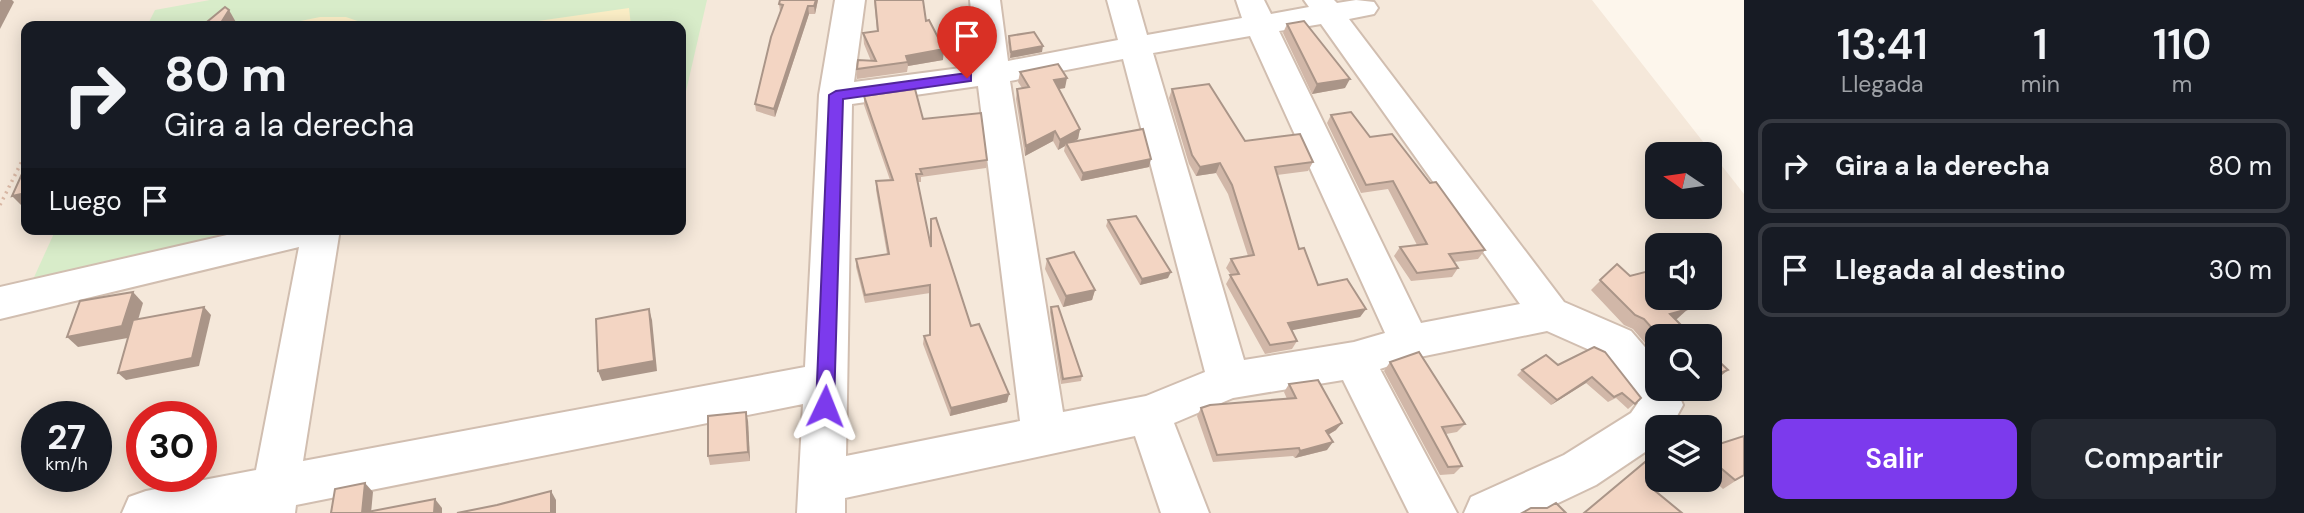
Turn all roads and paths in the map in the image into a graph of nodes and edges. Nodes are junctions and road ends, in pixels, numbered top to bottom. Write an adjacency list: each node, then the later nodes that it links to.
1 (850, 0): 9 (street)
2 (985, 0): 8 (street)
3 (1122, 0): 7 (street)
4 (1323, 7): 5 (street); 6 (street); 15 (street)
5 (1363, 8)
6 (1254, 12): 7 (street); 16 (street)
7 (1134, 47): 8 (street); 19 (street)
8 (993, 74): 9 (street); 21 (street)
9 (836, 95): 18 (street)
10 (21, 163): 11 (path)
11 (0, 205)
12 (292, 235): 14 (street)
13 (317, 235): 23 (street)
14 (0, 303)
15 (1550, 314): 16 (street); 27 (street)
16 (1410, 342): 17 (street)
17 (1354, 360): 19 (street); 26 (street)
18 (826, 381): 22 (street); 23 (street)
19 (1229, 381): 20 (street)
20 (1149, 414): 21 (street); 25 (street)
21 (1044, 435): 22 (street)
22 (822, 497)
23 (274, 501): 24 (street)
24 (146, 513)
25 (1185, 513)
26 (1433, 513)
27 (1488, 513)

